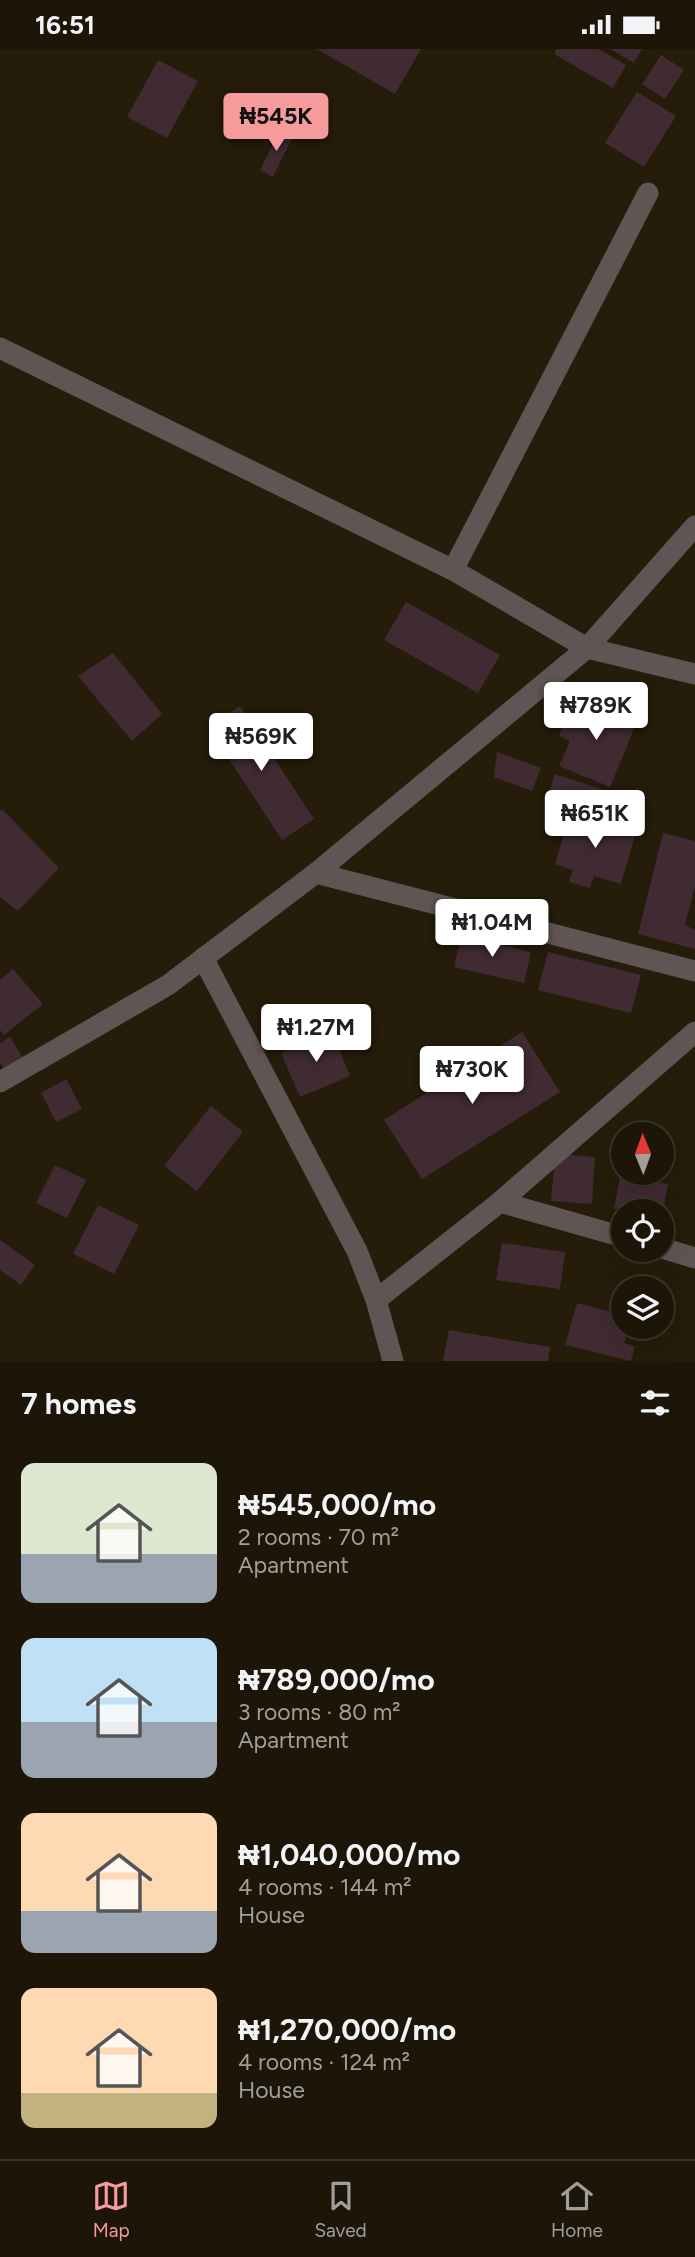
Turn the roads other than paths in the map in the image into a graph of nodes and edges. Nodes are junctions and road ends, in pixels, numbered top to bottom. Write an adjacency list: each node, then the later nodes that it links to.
1 (648, 193): 4 (street)
2 (0, 348): 4 (street)
3 (695, 526): 5 (street)
4 (453, 570): 5 (street)
5 (587, 647): 6 (street); 7 (street)
6 (695, 674)
7 (316, 873): 8 (street); 9 (street)
8 (203, 958): 11 (street); 16 (street)
9 (695, 971)
10 (695, 1032): 12 (street)
11 (0, 1082)
12 (500, 1202): 13 (street); 16 (street)
13 (611, 1234)
14 (674, 1252): 15 (street)
15 (695, 1258)
16 (376, 1300): 17 (street)
17 (393, 1361)

